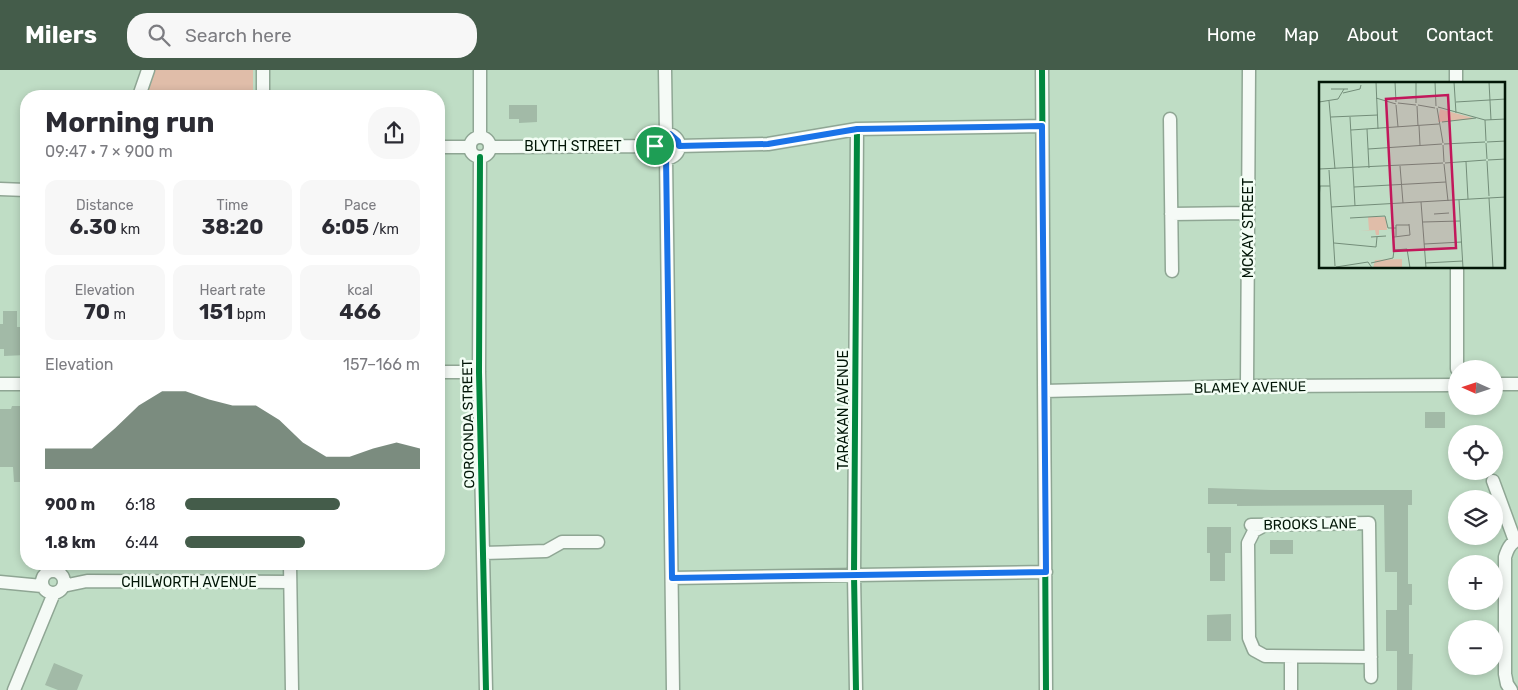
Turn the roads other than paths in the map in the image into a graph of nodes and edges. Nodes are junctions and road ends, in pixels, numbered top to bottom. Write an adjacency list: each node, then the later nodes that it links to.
1 (148, 70): 7 (street)
2 (262, 70): 8 (street)
3 (480, 70): 13 (street)
4 (665, 70): 12 (street)
5 (1042, 70): 10 (street)
6 (1249, 70): 23 (street, MCKAY STREET)
7 (141, 90)
8 (263, 90)
9 (1170, 119): 24 (street)
10 (1042, 126): 11 (street); 36 (street)
11 (857, 129): 15 (street); 45 (street, TARAKAN AVENUE)
12 (666, 134): 14 (street); 15 (street)
13 (480, 137): 17 (street); 18 (street)
14 (655, 146): 18 (street, BLYTH STREET); 20 (street)
15 (679, 146): 20 (street)
16 (445, 147): 17 (street)
17 (470, 147): 19 (street)
18 (491, 147): 19 (street)
19 (480, 157): 29 (street, CORCONDA STREET)
20 (666, 157): 47 (street)
21 (0, 190): 22 (street)
22 (20, 190)
23 (1248, 213): 24 (street); 35 (street, MCKAY STREET)
24 (1171, 214): 26 (street)
25 (1457, 269): 27 (street)
26 (1172, 271)
27 (1457, 360)
28 (445, 372): 29 (street)
29 (479, 372): 42 (street, CORCONDA STREET)
30 (0, 384): 31 (street)
31 (20, 384)
32 (1503, 384): 33 (street)
33 (1518, 384)
34 (1448, 385): 35 (street, BLAMEY AVENUE)
35 (1247, 386): 36 (street, BLAMEY AVENUE)
36 (1044, 391): 44 (street)
37 (1493, 481): 40 (street)
38 (1251, 524): 39 (street, BROOKS LANE)
39 (1266, 524): 50 (street); 51 (street, BROOKS LANE)
40 (1516, 540): 60 (street)
41 (598, 542): 42 (street)
42 (483, 553): 55 (street, CORCONDA STREET)
43 (290, 570): 49 (street)
44 (1046, 572): 45 (street); 58 (street)
45 (854, 575): 47 (street); 57 (street, TARAKAN AVENUE)
46 (52, 578): 48 (street, CHILWORTH AVENUE); 49 (street, CHILWORTH AVENUE); 53 (street)
47 (672, 578): 56 (street)
48 (2, 582)
49 (290, 582): 54 (street)
50 (1291, 657): 51 (street); 59 (street)
51 (1371, 657): 52 (street)
52 (1371, 677)
53 (14, 690)
54 (292, 690)
55 (486, 690)
56 (673, 690)
57 (856, 690)
58 (1046, 690)
59 (1291, 690)
60 (1511, 690)

